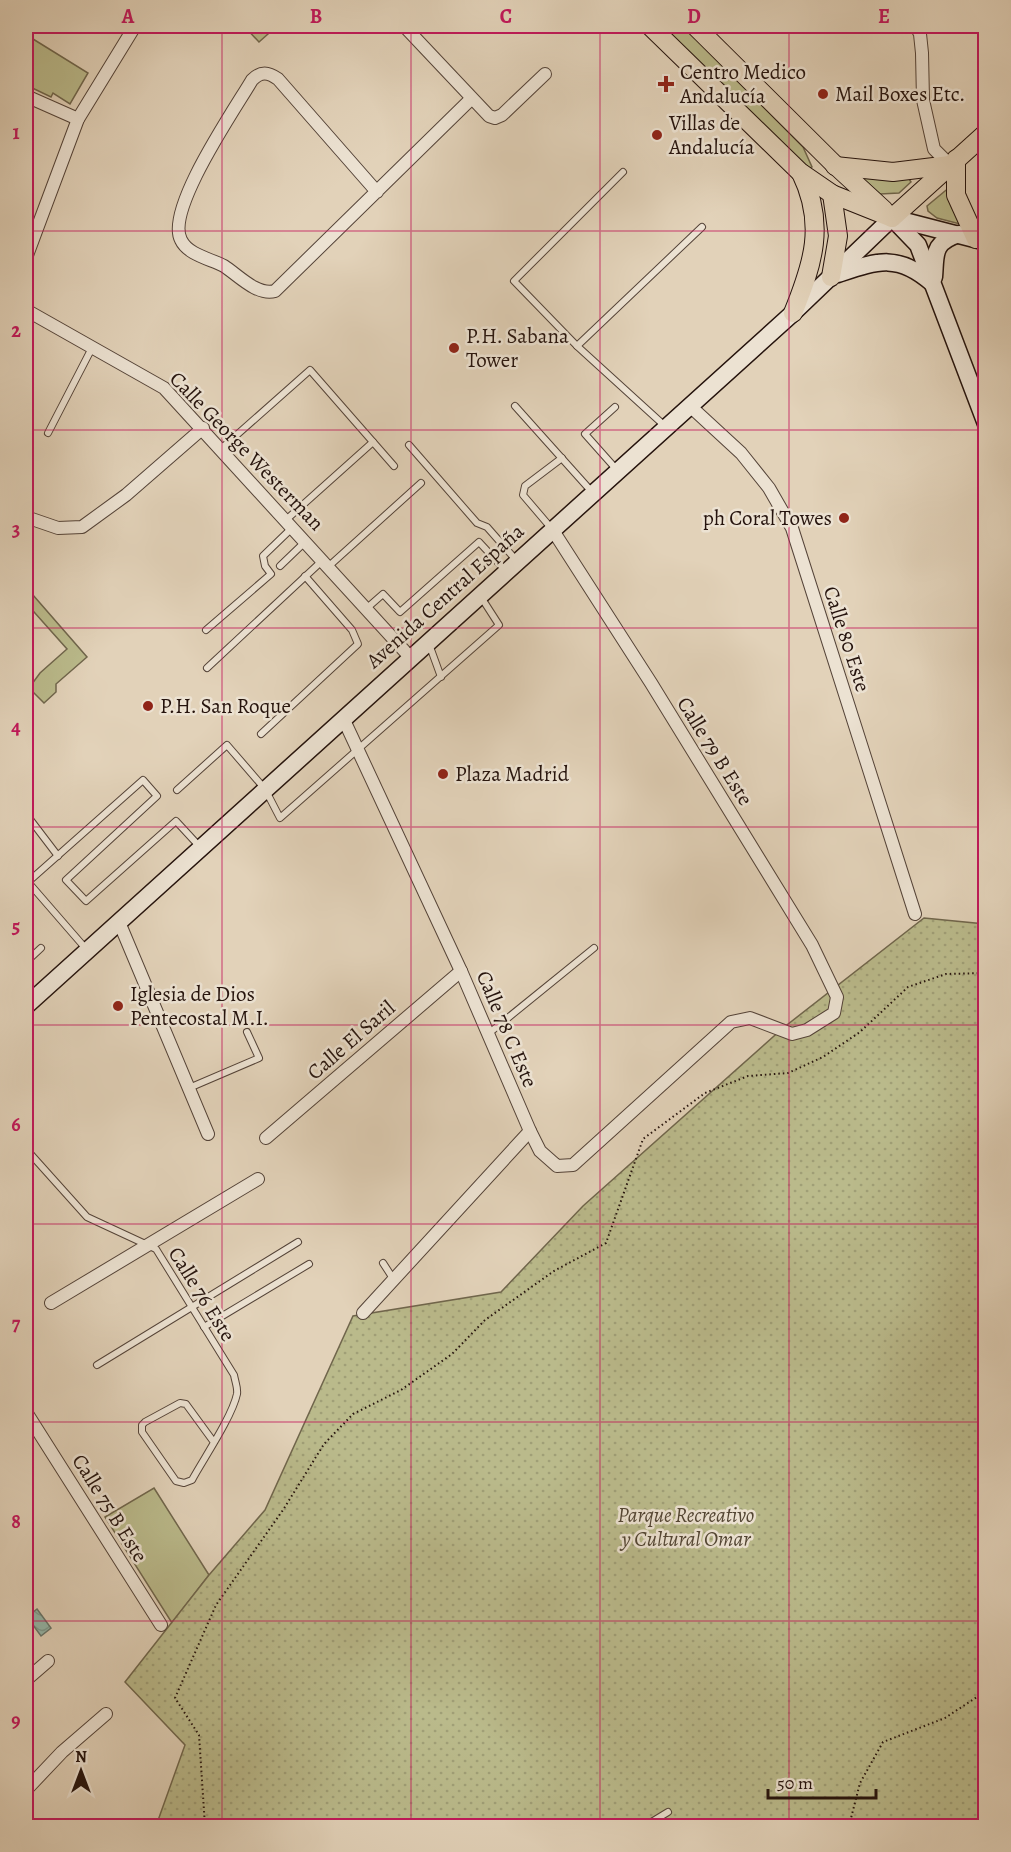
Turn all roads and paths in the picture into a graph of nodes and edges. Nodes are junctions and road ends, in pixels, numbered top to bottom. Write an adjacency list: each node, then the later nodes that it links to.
1 (135, 26): 9 (street)
2 (404, 26): 8 (street)
3 (650, 26): 14 (main road)
4 (695, 26): 12 (main road)
5 (916, 26): 11 (street)
6 (544, 74): 8 (street)
7 (26, 96): 9 (street)
8 (471, 99): 15 (street)
9 (78, 119): 20 (street)
10 (983, 140): 11 (main road)
11 (953, 162): 12 (main road); 17 (main road); 19 (main road)
12 (835, 165): 17 (main road)
13 (623, 172): 25 (lane)
14 (800, 172): 16 (main road); 24 (main road)
15 (377, 192): 15 (street)
16 (832, 194): 17 (main road); 21 (main road)
17 (892, 218): 19 (main road); 21 (main road, Avenida Central España); 22 (main road)
18 (702, 227): 25 (lane)
19 (973, 238): 22 (main road)
20 (26, 258)
21 (831, 277): 22 (main road); 24 (main road, Avenida Central España)
22 (933, 283): 30 (main road)
23 (26, 310): 26 (street, Calle George Westerman)
24 (793, 313): 28 (main road, Avenida Central España)
25 (577, 345): 31 (lane)
26 (93, 346): 32 (street, Calle George Westerman); 33 (lane)
27 (515, 406): 37 (lane)
28 (690, 406): 31 (main road, Avenida Central España); 65 (street, Calle 80 Este)
29 (615, 407): 39 (lane)
30 (986, 424)
31 (666, 427): 39 (main road, Avenida Central España)
32 (203, 428): 36 (street, Calle George Westerman); 42 (street)
33 (48, 433)
34 (373, 442): 36 (lane); 38 (lane); 43 (lane)
35 (409, 445): 48 (lane)
36 (222, 448): 43 (street, Calle George Westerman)
37 (562, 458): 41 (lane); 44 (lane)
38 (394, 466)
39 (618, 470): 41 (main road, Avenida Central España)
40 (421, 483): 46 (lane)
41 (593, 493): 44 (main road, Avenida Central España)
42 (26, 518)
43 (290, 523): 45 (street, Calle George Westerman); 52 (lane)
44 (552, 529): 48 (main road, Avenida Central España); 73 (street, Calle 79 B Este)
45 (306, 541): 46 (street, Calle George Westerman); 47 (lane)
46 (326, 563): 49 (lane); 51 (street, Calle George Westerman)
47 (280, 566)
48 (511, 566): 50 (main road, Avenida Central España); 51 (lane)
49 (305, 576): 55 (lane); 58 (lane)
50 (480, 594): 53 (main road, Avenida Central España); 56 (lane)
51 (367, 608): 54 (street, Calle George Westerman)
52 (206, 630)
53 (428, 641): 54 (main road, Avenida Central España); 56 (lane)
54 (410, 657): 57 (main road, Avenida Central España)
55 (207, 668)
56 (441, 677): 59 (lane)
57 (343, 718): 59 (street, Calle 78 C Este); 61 (main road, Avenida Central España)
58 (261, 734)
59 (359, 751): 61 (lane); 71 (street, Calle 78 C Este)
60 (177, 789): 61 (lane)
61 (265, 789): 63 (main road, Avenida Central España)
62 (26, 814): 64 (lane)
63 (200, 848): 64 (lane); 66 (main road, Avenida Central España)
64 (58, 856): 69 (lane)
65 (915, 914)
66 (119, 922): 69 (main road, Avenida Central España); 77 (street)
67 (41, 948): 70 (lane)
68 (594, 948): 76 (lane)
69 (87, 950): 74 (main road, Avenida Central España)
70 (26, 962)
71 (461, 971): 76 (street, Calle 78 C Este); 80 (street, Calle El Saril)
72 (986, 973): 102 (path)
73 (837, 997): 78 (street, Calle 78 C Este)
74 (26, 1006)
75 (247, 1032): 77 (lane)
76 (488, 1034): 78 (street, Calle 78 C Este)
77 (189, 1089): 79 (street)
78 (530, 1131): 87 (street)
79 (208, 1134)
80 (266, 1138)
81 (26, 1149): 84 (lane, Calle 76 Este)
82 (258, 1179): 84 (street)
83 (298, 1242): 89 (lane)
84 (147, 1246): 88 (street); 89 (lane, Calle 76 Este)
85 (383, 1263): 87 (lane)
86 (309, 1264): 91 (lane)
87 (394, 1280): 90 (street)
88 (51, 1303)
89 (192, 1308): 91 (lane, Calle 76 Este); 92 (lane)
90 (363, 1313)
91 (204, 1327): 94 (lane, Calle 76 Este)
92 (97, 1365)
93 (26, 1412): 95 (street, Calle 75 B Este)
94 (213, 1441): 94 (lane, Calle 76 Este)
95 (161, 1625)
96 (48, 1661): 97 (street)
97 (26, 1680)
98 (986, 1691): 104 (path)
99 (106, 1714): 100 (street)
100 (26, 1790)
101 (668, 1812): 103 (lane)
102 (205, 1827)
103 (645, 1827)
104 (849, 1827)

